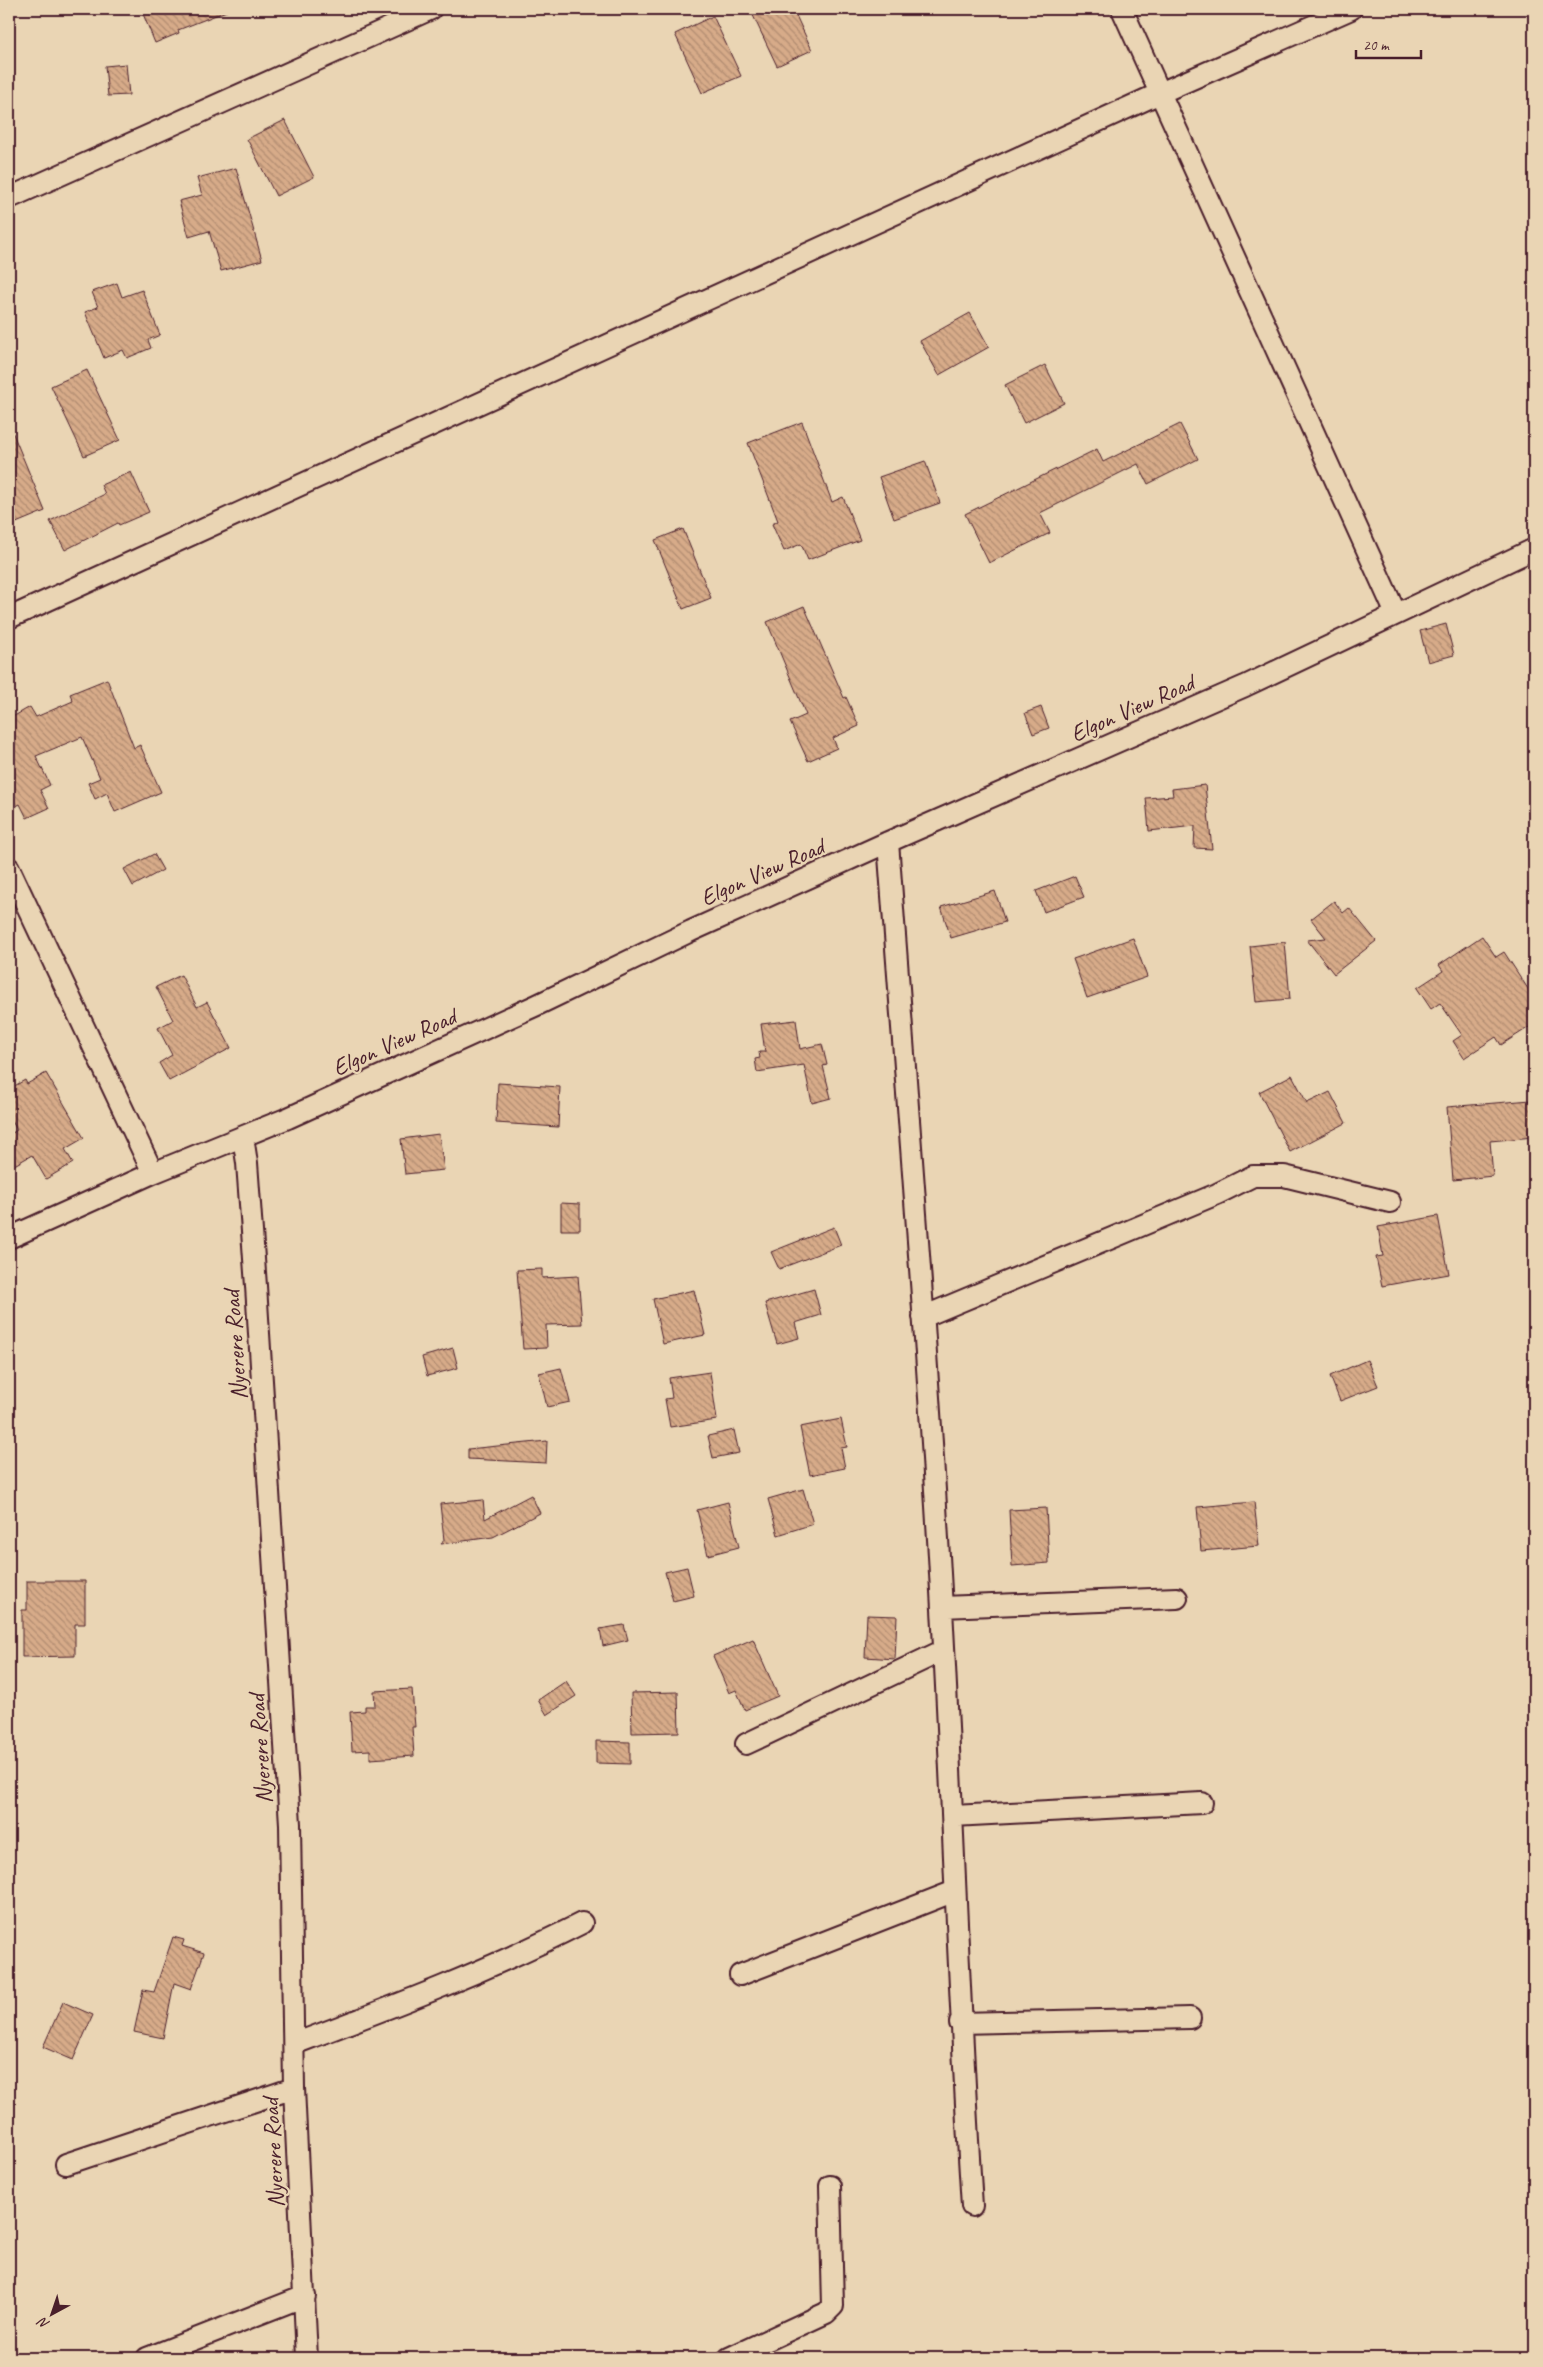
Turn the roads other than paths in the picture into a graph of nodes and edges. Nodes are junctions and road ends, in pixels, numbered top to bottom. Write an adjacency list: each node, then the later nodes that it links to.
1 (431, 9): 5 (street)
2 (1122, 9): 4 (street)
3 (1350, 9): 4 (street)
4 (1160, 93): 7 (street); 8 (street)
5 (9, 198)
6 (1534, 549): 7 (street, Elgon View Road)
7 (1396, 614): 9 (street, Elgon View Road)
8 (9, 618)
9 (888, 842): 11 (street, Elgon View Road); 15 (street)
10 (9, 868): 12 (street)
11 (243, 1137): 12 (street, Elgon View Road); 27 (street, Nyerere Road)
12 (153, 1173): 14 (street, Elgon View Road)
13 (1390, 1202): 15 (street)
14 (9, 1238)
15 (924, 1317): 17 (street)
16 (1178, 1598): 17 (street)
17 (942, 1607): 18 (street)
18 (944, 1650): 19 (street); 21 (street)
19 (746, 1744)
20 (1202, 1803): 21 (street)
21 (953, 1816): 22 (street)
22 (955, 1891): 24 (street); 26 (street)
23 (582, 1923): 27 (street)
24 (740, 1975)
25 (1190, 2018): 26 (street)
26 (960, 2023): 31 (street)
27 (294, 2044): 28 (street, Nyerere Road)
28 (294, 2088): 29 (street); 32 (street, Nyerere Road)
29 (66, 2164)
30 (830, 2186): 35 (street)
31 (972, 2206)
32 (305, 2296): 33 (street); 34 (street, Nyerere Road)
33 (147, 2358)
34 (307, 2358)
35 (729, 2358)

